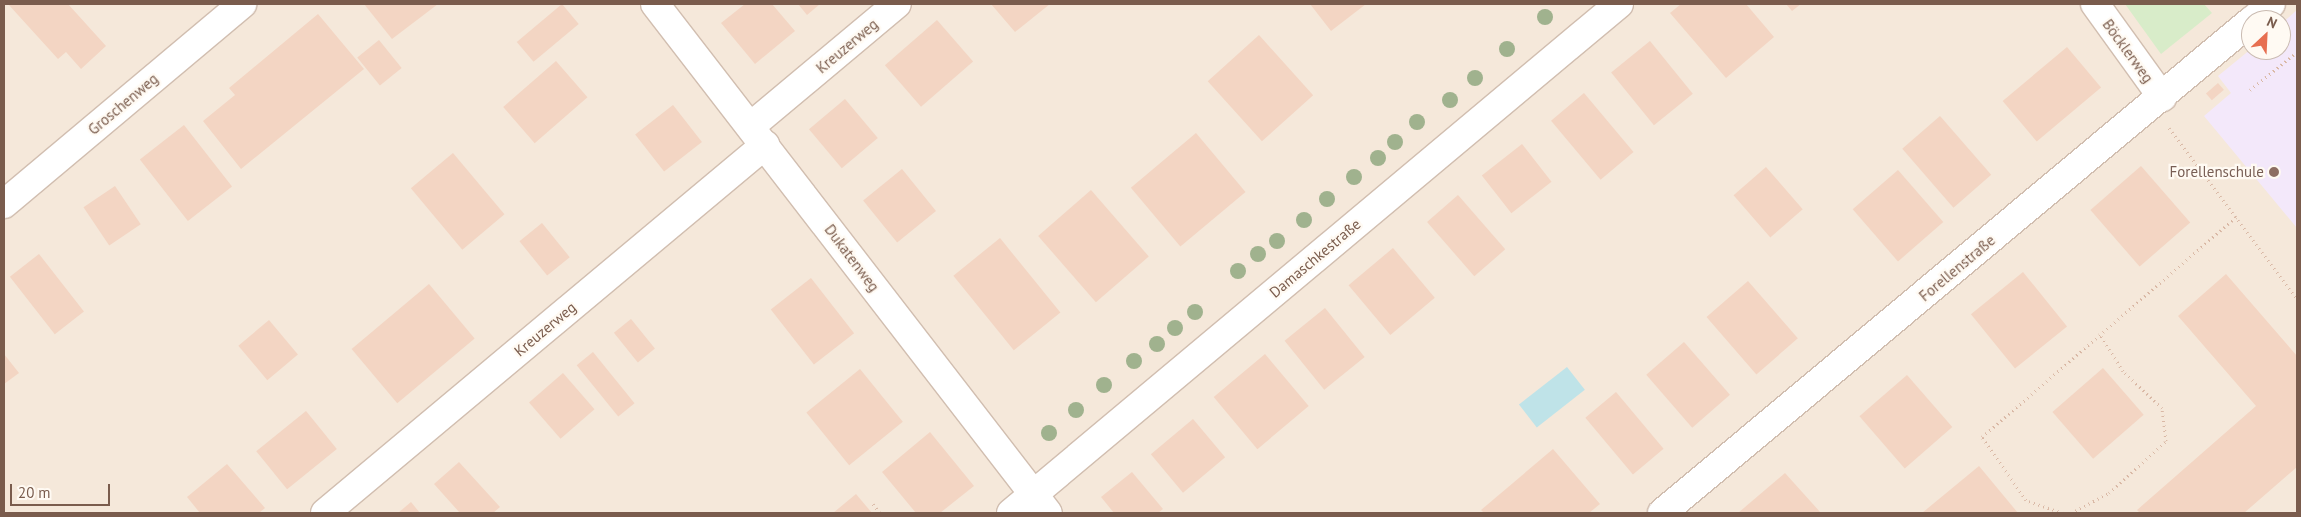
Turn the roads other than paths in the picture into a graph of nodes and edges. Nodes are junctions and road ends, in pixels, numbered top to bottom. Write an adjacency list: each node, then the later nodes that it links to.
1 (242, 4): 9 (street, Groschenweg)
2 (655, 4): 8 (street, Dukatenweg)
3 (897, 4): 8 (street, Kreuzerweg)
4 (1618, 4): 10 (street, Damaschkestraße)
5 (2095, 4): 7 (street, Böcklerweg)
6 (2241, 30): 7 (street, Forellenstraße)
7 (2157, 102): 13 (street, Forellenstraße)
8 (758, 135): 10 (street, Dukatenweg); 11 (street, Kreuzerweg)
9 (4, 204)
10 (1041, 504): 12 (street, Damaschkestraße)
11 (325, 513)
12 (1011, 513)
13 (1662, 513)

